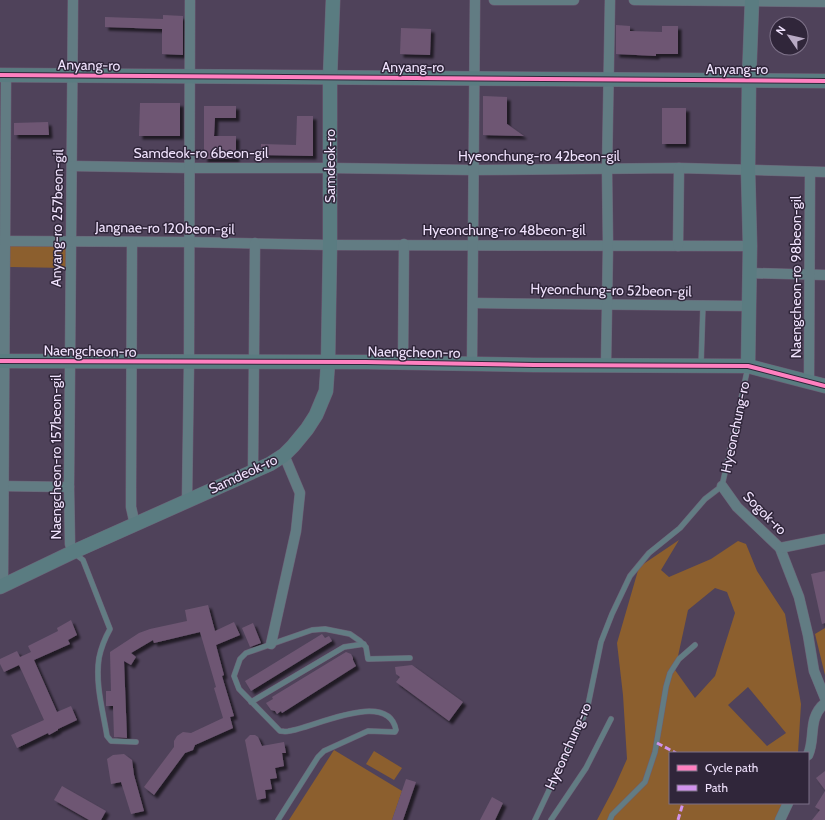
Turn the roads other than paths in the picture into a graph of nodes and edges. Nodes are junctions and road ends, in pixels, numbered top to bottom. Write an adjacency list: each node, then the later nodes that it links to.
1 (73, 0): 13 (street, Anyang-ro 257beon-gil)
2 (190, 0): 14 (street)
3 (333, 0): 15 (street, Samdeok-ro)
4 (475, 0): 16 (street)
5 (494, 0): 6 (street)
6 (544, 0): 7 (street)
7 (574, 0)
8 (610, 0): 17 (street)
9 (634, 0): 10 (street)
10 (752, 1): 11 (street); 18 (street, Hyeonchung-ro)
11 (825, 2)
12 (3, 75): 13 (street, Anyang-ro); 29 (street)
13 (72, 75): 14 (street, Anyang-ro); 20 (street, Anyang-ro 257beon-gil)
14 (191, 77): 15 (street, Anyang-ro); 21 (street)
15 (330, 78): 16 (street, Anyang-ro); 22 (street, Samdeok-ro)
16 (474, 79): 17 (street, Anyang-ro); 24 (street)
17 (608, 79): 18 (street, Anyang-ro); 25 (street)
18 (749, 80): 19 (street, Anyang-ro); 26 (street, Hyeonchung-ro)
19 (825, 81)
20 (72, 166): 21 (street, Samdeok-ro 6beon-gil); 30 (street, Anyang-ro 257beon-gil)
21 (190, 168): 22 (street, Samdeok-ro 6beon-gil); 32 (street)
22 (330, 168): 24 (street, Hyeonchung-ro 42beon-gil); 36 (street, Samdeok-ro)
23 (679, 168): 25 (street, Hyeonchung-ro 42beon-gil); 26 (street, Hyeonchung-ro 42beon-gil); 38 (street)
24 (474, 170): 25 (street, Hyeonchung-ro 42beon-gil); 35 (street)
25 (607, 170): 37 (street)
26 (748, 170): 27 (street, Hyeonchung-ro 42beon-gil); 39 (street, Hyeonchung-ro)
27 (810, 172): 28 (street, Hyeonchung-ro 42beon-gil); 41 (street, Naengcheon-ro 98beon-gil)
28 (825, 172)
29 (3, 241): 30 (street, Jangnae-ro 120beon-gil); 43 (street)
30 (71, 242): 31 (street, Jangnae-ro 120beon-gil); 49 (street, Anyang-ro 257beon-gil)
31 (132, 242): 32 (street, Jangnae-ro 120beon-gil); 50 (street)
32 (189, 242): 33 (street, Jangnae-ro 120beon-gil); 51 (street)
33 (255, 243): 36 (street, Jangnae-ro 120beon-gil); 52 (street)
34 (404, 244): 35 (street, Hyeonchung-ro 48beon-gil); 36 (street, Hyeonchung-ro 48beon-gil); 54 (street)
35 (473, 244): 37 (street, Hyeonchung-ro 48beon-gil); 44 (street)
36 (330, 245): 53 (street, Samdeok-ro)
37 (608, 245): 38 (street, Hyeonchung-ro 48beon-gil); 45 (street)
38 (678, 246): 39 (street, Hyeonchung-ro 48beon-gil)
39 (750, 246): 40 (street, Hyeonchung-ro)
40 (749, 273): 41 (street); 47 (street, Hyeonchung-ro)
41 (810, 274): 42 (street); 59 (street, Naengcheon-ro 98beon-gil)
42 (825, 274)
43 (3, 296): 48 (street)
44 (473, 303): 45 (street, Hyeonchung-ro 52beon-gil); 55 (street)
45 (607, 305): 46 (street, Hyeonchung-ro 52beon-gil); 56 (street)
46 (703, 305): 47 (street, Hyeonchung-ro 52beon-gil); 57 (lane)
47 (749, 306): 58 (street, Hyeonchung-ro)
48 (2, 361): 49 (street, Naengcheon-ro); 61 (street)
49 (70, 361): 50 (street, Naengcheon-ro); 66 (street, Naengcheon-ro 157beon-gil)
50 (132, 362): 51 (street, Naengcheon-ro); 68 (street)
51 (189, 362): 52 (street, Naengcheon-ro); 67 (street)
52 (254, 362): 53 (street, Naengcheon-ro); 63 (street)
53 (328, 362): 54 (street, Naengcheon-ro); 62 (street, Samdeok-ro)
54 (403, 363): 55 (street, Naengcheon-ro)
55 (472, 364): 56 (street, Naengcheon-ro)
56 (606, 365): 57 (street, Naengcheon-ro)
57 (702, 366): 58 (street, Naengcheon-ro)
58 (748, 366): 59 (street, Naengcheon-ro); 65 (lane, Hyeonchung-ro)
59 (809, 381): 60 (street, Naengcheon-ro)
60 (825, 386)
61 (2, 427): 64 (street)
62 (284, 455): 63 (street, Samdeok-ro); 74 (street)
63 (253, 470): 67 (street, Samdeok-ro)
64 (2, 486): 66 (street); 70 (street)
65 (722, 486): 71 (street, Sogok-ro); 86 (lane, Hyeonchung-ro)
66 (69, 488): 72 (street, Naengcheon-ro 157beon-gil)
67 (187, 500): 68 (street, Samdeok-ro)
68 (135, 524): 72 (street, Samdeok-ro)
69 (825, 539): 71 (street)
70 (2, 546): 73 (street)
71 (780, 548): 78 (street, Sogok-ro)
72 (73, 552): 73 (street, Samdeok-ro); 82 (lane)
73 (2, 586)
74 (271, 644): 75 (lane); 79 (lane)
75 (364, 644): 77 (lane); 79 (lane)
76 (695, 645): 88 (lane)
77 (410, 658)
78 (825, 698)
79 (251, 702): 85 (lane)
80 (825, 703): 83 (street)
81 (611, 719): 87 (lane, Hyeonchung-ro)
82 (136, 742)
83 (809, 752)
84 (788, 804): 89 (street)
85 (278, 820)
86 (535, 820)
87 (550, 820)
88 (610, 820)
89 (780, 820)

